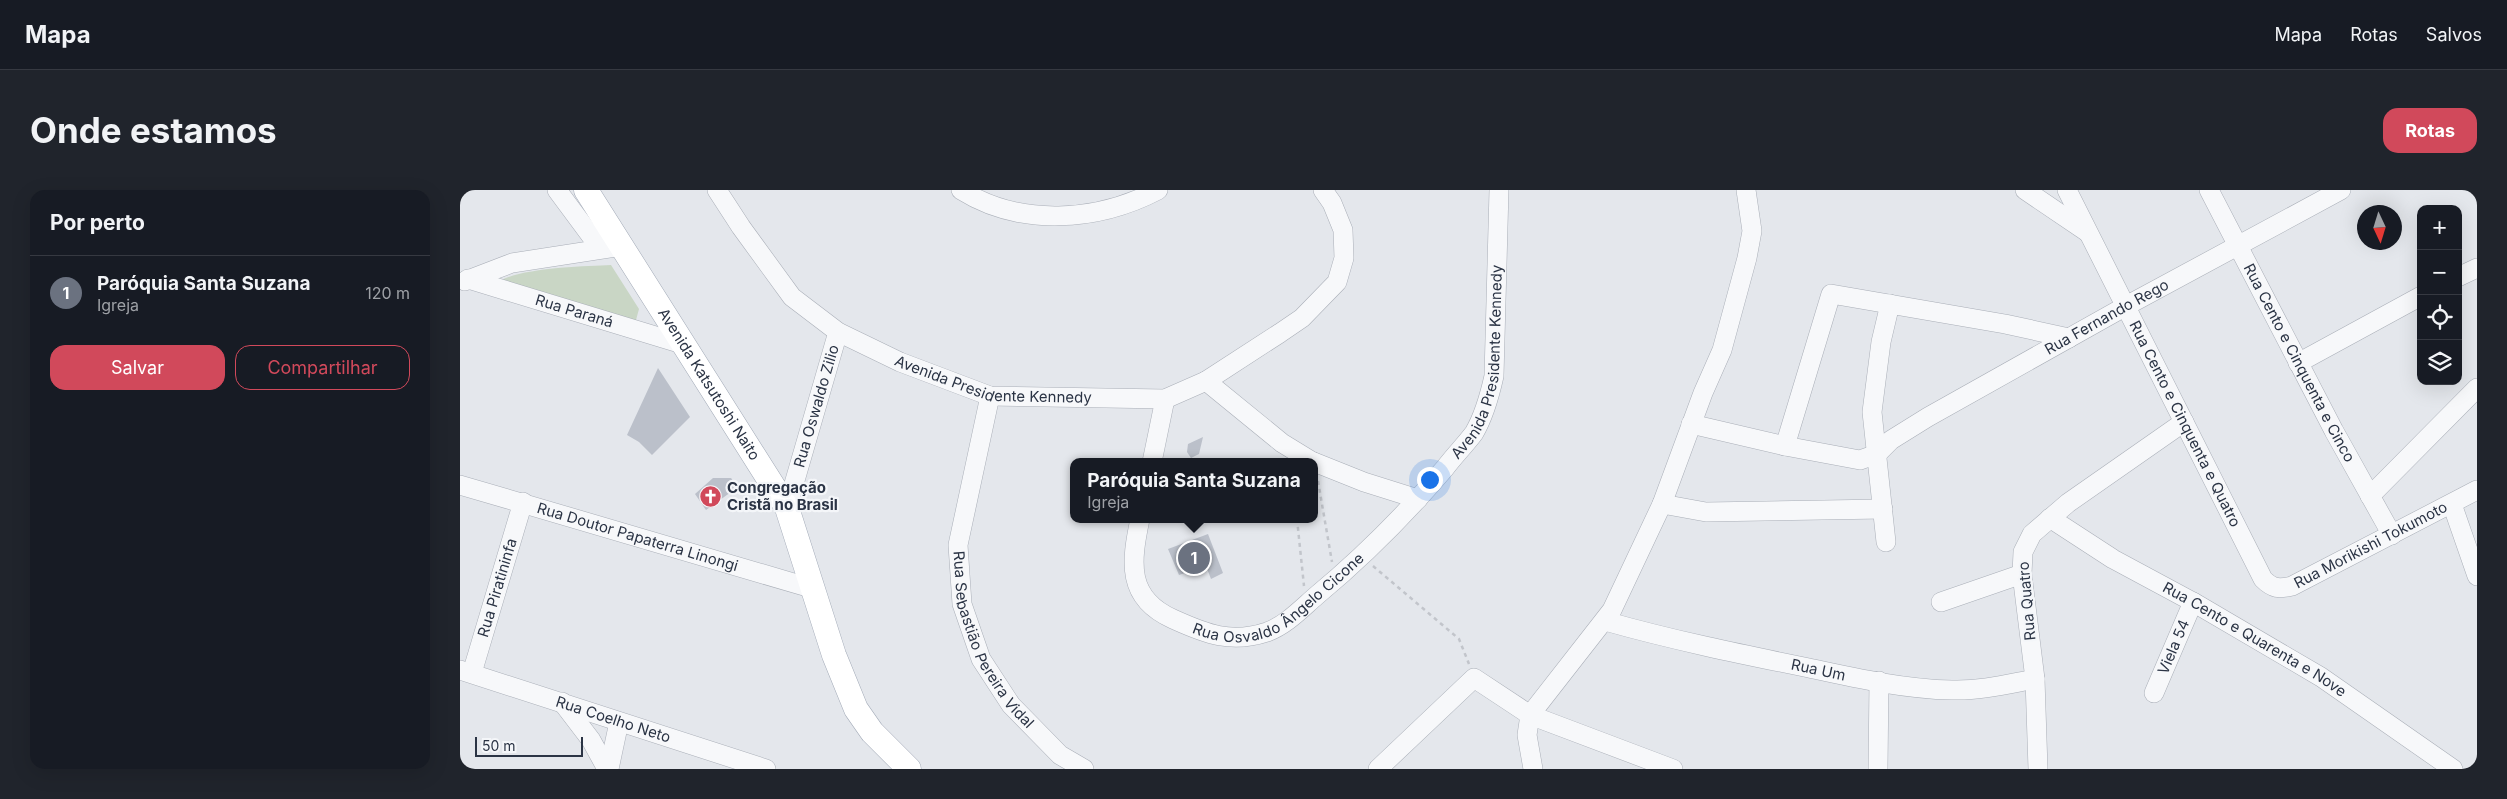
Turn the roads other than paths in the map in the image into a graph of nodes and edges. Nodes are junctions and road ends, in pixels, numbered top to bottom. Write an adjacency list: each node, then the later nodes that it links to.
1 (557, 190): 15 (street)
2 (586, 190): 15 (main road, Avenida Katsutoshi Naito)
3 (717, 190): 22 (street, Avenida Presidente Kennedy)
4 (961, 190): 5 (street)
5 (1158, 190)
6 (1322, 190): 26 (street, Avenida Presidente Kennedy)
7 (1499, 190): 40 (street, Avenida Presidente Kennedy)
8 (1746, 190): 31 (street)
9 (2025, 190): 13 (street)
10 (2067, 190): 13 (street, Rua Cento e Cinquenta e Quatro)
11 (2209, 190): 14 (street, Rua Cento e Cinquenta e Cinco)
12 (2342, 190): 14 (street, Rua Fernando Rego)
13 (2090, 234): 21 (street, Rua Cento e Cinquenta e Quatro)
14 (2238, 245): 21 (street, Rua Fernando Rego); 25 (street, Rua Cento e Cinquenta e Cinco)
15 (611, 247): 18 (street); 24 (main road, Avenida Katsutoshi Naito)
16 (2477, 268): 17 (street)
17 (2462, 275)
18 (464, 282): 24 (street, Rua Paraná)
19 (2417, 298): 25 (street)
20 (1890, 304): 23 (street); 32 (street); 33 (street)
21 (2126, 306): 23 (street, Rua Fernando Rego); 30 (street, Rua Cento e Cinquenta e Quatro)
22 (838, 332): 28 (street, Avenida Presidente Kennedy); 44 (street, Rua Oswaldo Zilio)
23 (2069, 338): 33 (street, Rua Fernando Rego)
24 (682, 344): 44 (main road, Avenida Katsutoshi Naito)
25 (2298, 363): 39 (street, Rua Cento e Cinquenta e Cinco)
26 (1206, 381): 29 (street, Avenida Presidente Kennedy); 35 (street)
27 (2477, 388): 39 (street)
28 (990, 396): 29 (street, Avenida Presidente Kennedy); 67 (street, Rua Sebastião Pereira Vidal)
29 (1165, 399): 34 (street)
30 (2184, 422): 46 (street, Rua Quatro); 52 (street, Rua Cento e Cinquenta e Quatro)
31 (1691, 424): 32 (street); 42 (street)
32 (1784, 446): 33 (street)
33 (1877, 454): 45 (street)
34 (1153, 458)
35 (1304, 458)
36 (1318, 467): 40 (street)
37 (460, 485): 41 (street, Rua Doutor Papaterra Linongi)
38 (2477, 490): 43 (street, Rua Morikishi Tokumoto)
39 (2370, 496): 48 (street, Rua Cento e Cinquenta e Cinco)
40 (1418, 499): 47 (street, Rua Osvaldo Ângelo Cicone)
41 (523, 502): 53 (street, Rua Doutor Papaterra Linongi); 57 (street, Rua Piratininfa)
42 (1662, 504): 45 (street); 56 (street)
43 (2452, 504): 48 (street, Rua Morikishi Tokumoto); 51 (street)
44 (787, 508): 53 (main road, Avenida Katsutoshi Naito)
45 (1883, 510): 49 (street)
46 (2050, 518): 50 (street, Rua Quatro); 55 (street, Rua Cento e Quarenta e Nove)
47 (1139, 523)
48 (2392, 535): 52 (street, Rua Morikishi Tokumoto)
49 (1886, 542)
50 (2022, 574): 54 (street); 58 (street, Rua Quatro)
51 (2477, 576)
52 (2264, 579)
53 (814, 589): 64 (main road, Avenida Katsutoshi Naito)
54 (1941, 602)
55 (2193, 602): 60 (street, Viela 54); 73 (street, Rua Cento e Quarenta e Nove)
56 (1605, 621): 59 (street, Rua Um); 62 (street)
57 (466, 671): 61 (street, Rua Coelho Neto)
58 (2035, 679): 59 (street, Rua Um); 72 (street, Rua Quatro)
59 (1879, 681): 71 (street)
60 (2154, 693)
61 (562, 702): 63 (street, Rua Coelho Neto); 65 (street)
62 (1530, 715): 68 (street); 69 (street); 70 (street)
63 (619, 722): 65 (street); 66 (street, Rua Coelho Neto)
64 (907, 768)
65 (608, 769)
66 (766, 769)
67 (1084, 769)
68 (1378, 769)
69 (1532, 769)
70 (1673, 769)
71 (1878, 769)
72 (2038, 769)
73 (2453, 769)

